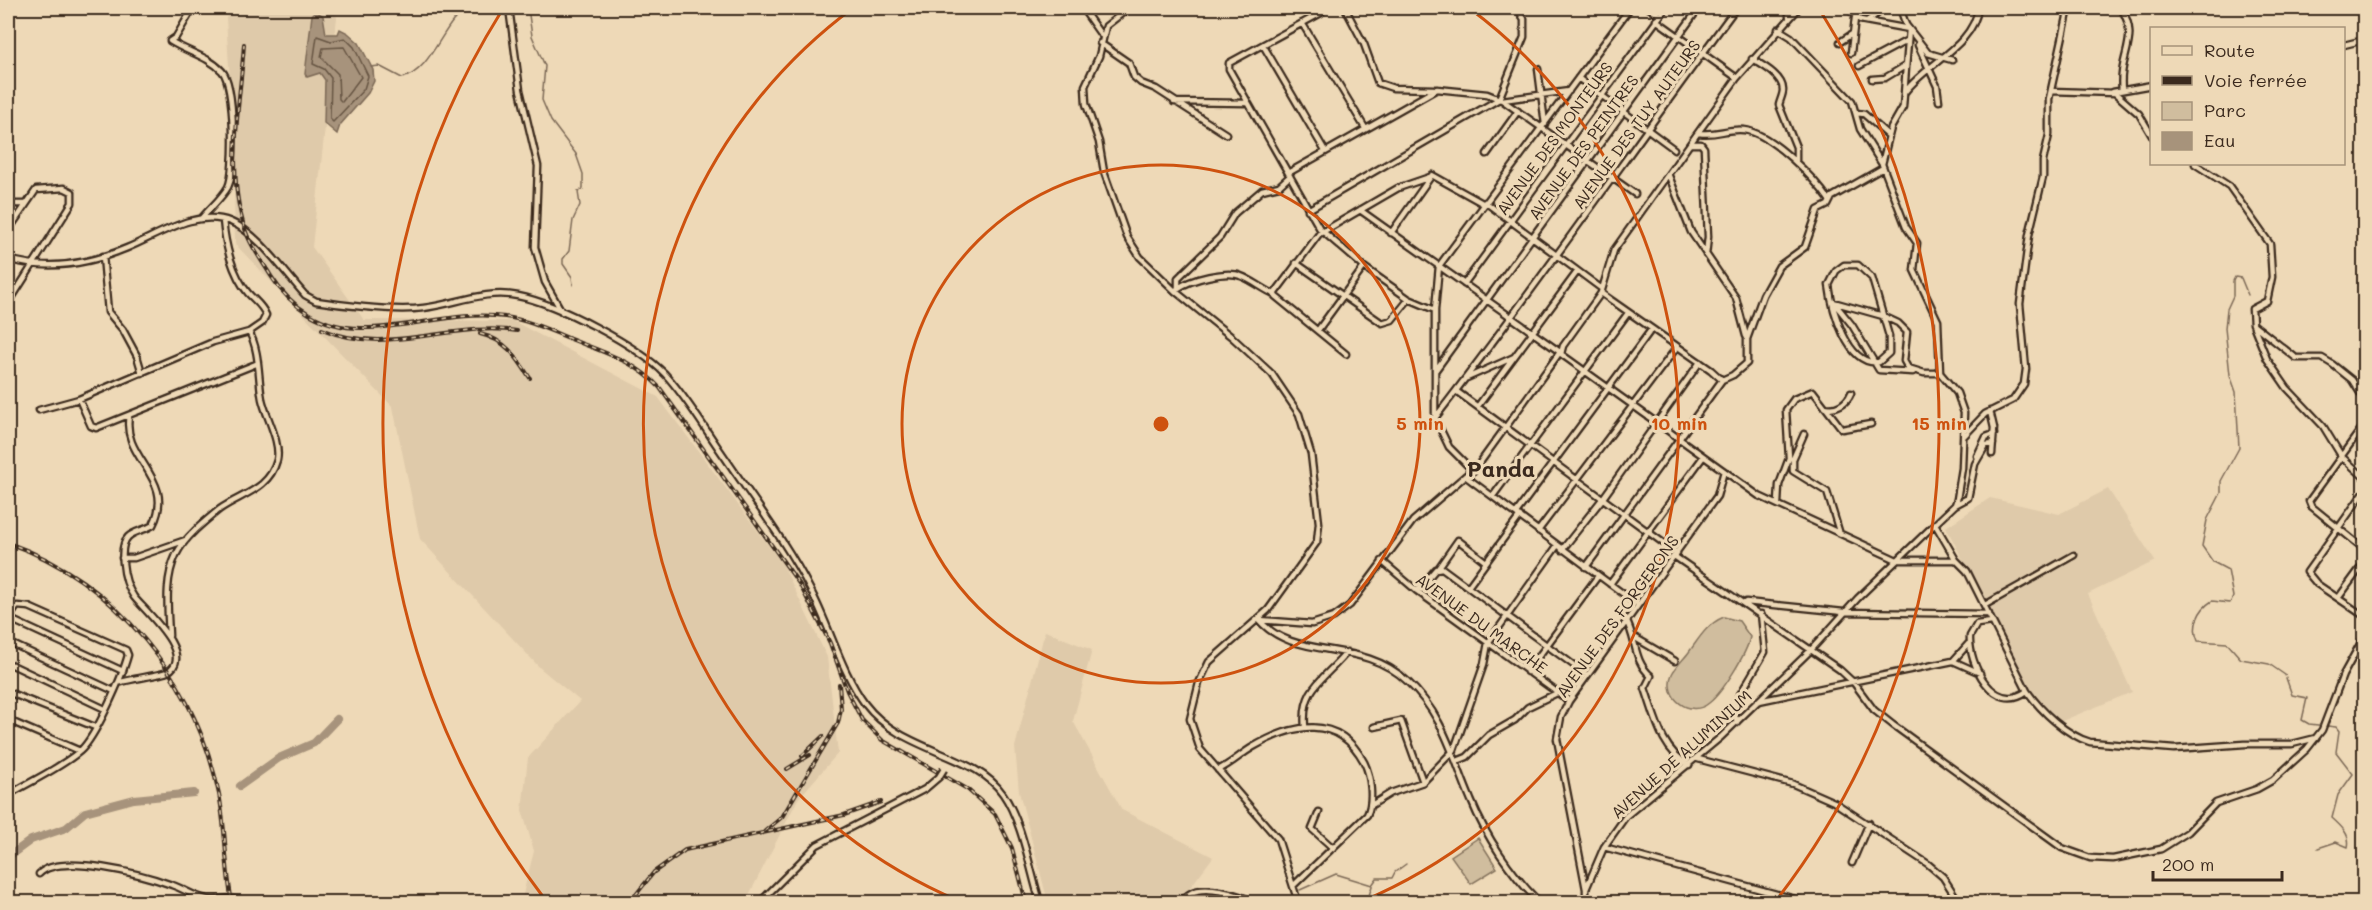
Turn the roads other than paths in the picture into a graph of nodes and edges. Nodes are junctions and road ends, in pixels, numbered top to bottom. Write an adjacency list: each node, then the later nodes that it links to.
1 (193, 8): 93 (street)
2 (509, 8): 119 (street)
3 (1083, 8): 28 (street)
4 (1129, 8): 35 (street)
5 (1345, 8): 51 (street)
6 (1517, 8): 59 (street)
7 (1630, 8): 47 (street)
8 (1649, 8): 21 (street)
9 (1666, 8): 21 (street, AVENUE DES MONTEURS)
10 (1699, 8): 30 (street, AVENUE DES PEINTRES)
11 (1736, 8): 38 (street, AVENUE DES TUY AUTEURS)
12 (1790, 8): 22 (street)
13 (1799, 8): 22 (street)
14 (1848, 8): 23 (street)
15 (1886, 8): 24 (street)
16 (1900, 8): 27 (street)
17 (1978, 8): 40 (street)
18 (2069, 8): 54 (street)
19 (2121, 8): 52 (street)
20 (1321, 13): 25 (street)
21 (1658, 18): 30 (street); 57 (street, AVENUE DES MONTEURS)
22 (1790, 18): 26 (street)
23 (1855, 18): 24 (street); 29 (street)
24 (1867, 21): 27 (street)
25 (1302, 23): 36 (street); 67 (street)
26 (1778, 29): 41 (street); 65 (street)
27 (1909, 29): 31 (street); 33 (street)
28 (1101, 34)
29 (1852, 34): 34 (street); 39 (street)
30 (1678, 36): 38 (street); 64 (street, AVENUE DES PEINTRES)
31 (1915, 37): 40 (street); 45 (street)
32 (2364, 40): 37 (street)
33 (1906, 41): 43 (street); 44 (street)
34 (1840, 42)
35 (1100, 43): 61 (street); 110 (street)
36 (1263, 45): 62 (street); 76 (street)
37 (2345, 45)
38 (1702, 53): 48 (street); 68 (street, AVENUE DES TUY AUTEURS)
39 (1851, 53)
40 (1939, 58): 42 (street); 45 (street)
41 (1752, 59): 48 (street); 78 (street)
42 (1952, 60)
43 (1859, 66)
44 (1905, 66): 49 (street); 56 (street)
45 (1927, 68): 56 (street); 60 (street)
46 (1538, 69): 58 (street)
47 (1578, 78): 53 (street); 57 (street)
48 (1737, 78): 69 (street)
49 (1872, 79)
50 (2150, 85): 52 (street)
51 (1437, 89): 59 (street); 67 (street)
52 (2122, 90): 55 (street)
53 (1569, 91): 58 (street); 66 (street)
54 (2051, 91): 55 (street); 152 (street)
55 (2113, 92): 71 (street)
56 (1904, 94): 72 (street)
57 (1601, 95): 64 (street); 74 (street, AVENUE DES MONTEURS)
58 (1541, 96): 59 (street); 66 (street)
59 (1501, 99): 63 (street); 91 (street)
60 (1939, 101)
61 (1173, 102): 62 (street); 70 (street)
62 (1247, 104): 82 (street)
63 (1518, 111): 66 (street); 77 (street)
64 (1623, 112): 68 (street); 79 (street, AVENUE DES PEINTRES)
65 (1857, 113): 72 (street); 81 (street)
66 (1544, 126): 74 (street); 88 (street)
67 (1365, 128): 76 (street)
68 (1647, 129): 75 (street); 85 (street, AVENUE DES TUY AUTEURS)
69 (1699, 133): 73 (street); 78 (street)
70 (1226, 134)
71 (2150, 134)
72 (1889, 136): 81 (street)
73 (1691, 144): 83 (street); 101 (street)
74 (1565, 145): 79 (street); 95 (street, AVENUE DES MONTEURS)
75 (1674, 149)
76 (1325, 151): 82 (street)
77 (1487, 154)
78 (1796, 161): 87 (street)
79 (1587, 162): 85 (street); 99 (street, AVENUE DES PEINTRES)
80 (2197, 165): 123 (street)
81 (1882, 166): 87 (street); 140 (street)
82 (1289, 174): 91 (street); 110 (street)
83 (1669, 176): 101 (street); 111 (street)
84 (1430, 177): 88 (street); 92 (street); 98 (street)
85 (1611, 178): 86 (street); 100 (street, AVENUE DES TUY AUTEURS)
86 (1635, 194)
87 (1830, 201): 128 (street)
88 (1485, 203): 95 (street); 106 (street)
89 (8, 204): 90 (street)
90 (25, 204): 96 (street); 105 (street)
91 (1308, 210): 97 (street)
92 (1360, 210): 97 (street); 98 (street)
93 (201, 219): 94 (street); 102 (street)
94 (223, 220): 119 (street); 126 (street)
95 (1508, 220): 99 (street); 109 (street, AVENUE DES MONTEURS)
96 (8, 231)
97 (1324, 231): 104 (street); 107 (street)
98 (1391, 233): 106 (street)
99 (1532, 237): 100 (street); 115 (street, AVENUE DES PEINTRES)
100 (1555, 254): 108 (street); 122 (street, AVENUE DES TUY AUTEURS)
101 (1706, 255): 128 (street)
102 (103, 256): 105 (street); 139 (street)
103 (8, 259): 105 (street)
104 (1296, 263): 112 (street); 113 (street)
105 (31, 266): 117 (street)
106 (1439, 266): 109 (street); 118 (street)
107 (1364, 267): 113 (street); 114 (street)
108 (1577, 272): 111 (street); 127 (street)
109 (1464, 284): 115 (street)
110 (1176, 290): 112 (street); 214 (street)
111 (1601, 291): 120 (street); 130 (street)
112 (1274, 294): 124 (street)
113 (1342, 298): 114 (street); 124 (street)
114 (1409, 299): 118 (street)
115 (1487, 300): 122 (street); 136 (street, AVENUE DES PEINTRES)
116 (1833, 302): 121 (street); 121 (street); 134 (street); 134 (street)
117 (8, 304)
118 (1435, 310): 136 (street)
119 (562, 312): 250 (street)
120 (1628, 313): 125 (street); 137 (street)
121 (1883, 316): 134 (street); 138 (street)
122 (1511, 317): 127 (street); 141 (street, AVENUE DES TUY AUTEURS)
123 (2253, 324): 147 (street); 167 (street)
124 (1318, 330): 131 (street)
125 (1651, 330): 129 (street); 143 (street)
126 (249, 332): 135 (street); 139 (street)
127 (1534, 333): 130 (street); 132 (street)
128 (1747, 339): 142 (street)
129 (1677, 347): 133 (street); 149 (street)
130 (1560, 352): 137 (street); 158 (street)
131 (1346, 354)
132 (1517, 356): 141 (street); 148 (street)
133 (1700, 362): 142 (street); 155 (street)
134 (1876, 362): 138 (street)
135 (256, 364): 153 (street); 187 (street)
136 (1435, 371): 154 (street)
137 (1584, 371): 143 (street); 164 (street)
138 (1917, 372): 140 (street)
139 (142, 373): 146 (street)
140 (1940, 373): 161 (street)
141 (1464, 379): 144 (street, AVENUE DES TUY AUTEURS)
142 (1722, 380): 162 (street)
143 (1607, 388): 149 (street); 169 (street)
144 (1456, 391): 148 (street); 154 (street, AVENUE DES TUY AUTEURS)
145 (1851, 393): 150 (street)
146 (79, 399): 151 (street); 153 (street)
147 (2364, 399)
148 (1478, 406): 158 (street)
149 (1631, 406): 155 (street); 174 (street)
150 (1825, 407): 156 (street); 178 (street)
151 (39, 410)
152 (1990, 411): 160 (street); 161 (street)
153 (129, 416): 192 (street)
154 (1435, 418): 170 (street)
155 (1657, 424): 162 (street); 177 (street)
156 (1871, 424)
157 (2364, 425): 167 (street)
158 (1505, 428): 164 (street); 170 (street)
159 (1804, 434): 185 (street)
160 (1994, 434): 163 (street); 168 (street, AVENUE DE ALUMINIUM)
161 (1964, 436): 179 (street)
162 (1680, 440): 166 (street); 181 (street)
163 (1993, 444): 165 (street); 168 (street)
164 (1530, 446): 169 (street); 176 (street)
165 (1992, 454)
166 (1703, 457): 171 (street); 186 (street)
167 (2342, 457): 173 (street); 183 (street)
168 (1977, 458): 179 (street, AVENUE DE ALUMINIUM)
169 (1552, 462): 174 (street); 180 (street)
170 (1473, 471): 172 (street)
171 (1724, 471): 178 (street); 190 (street, AVENUE DES FORGERONS)
172 (1465, 476): 176 (street); 195 (street)
173 (2364, 477)
174 (1577, 480): 177 (street); 184 (street)
175 (2364, 492): 183 (street)
176 (1493, 496): 180 (street)
177 (1602, 498): 181 (street); 188 (street)
178 (1778, 504): 185 (street)
179 (1955, 505): 182 (street, AVENUE DE ALUMINIUM)
180 (1518, 515): 184 (street); 196 (street)
181 (1626, 515): 186 (street); 199 (street)
182 (1935, 524): 193 (street, AVENUE DE ALUMINIUM); 194 (street)
183 (2338, 527): 189 (street); 204 (street)
184 (1538, 531): 188 (street)
185 (1839, 531): 193 (street)
186 (1648, 532): 190 (street); 201 (street)
187 (186, 540): 192 (street); 217 (street)
188 (1560, 548): 199 (street); 212 (street)
189 (2364, 549)
190 (1676, 554): 205 (street); 206 (street, AVENUE DES FORGERONS)
191 (2074, 555): 207 (street)
192 (122, 558): 217 (street)
193 (1897, 560): 194 (street); 208 (street, AVENUE DE ALUMINIUM)
194 (1956, 560): 207 (street)
195 (1382, 561): 203 (street, AVENUE DU MARCHE); 214 (street)
196 (1486, 562): 198 (street); 202 (street)
197 (2364, 562): 204 (street)
198 (1439, 567): 202 (street); 203 (street)
199 (1586, 567): 200 (street)
200 (1598, 576): 201 (street); 223 (street)
201 (1610, 584): 206 (street)
202 (1468, 587): 212 (street)
203 (1417, 591): 222 (street, AVENUE DU MARCHE)
204 (2339, 597): 211 (street)
205 (1744, 602): 208 (street); 209 (street)
206 (1637, 604): 215 (street, AVENUE DES FORGERONS)
207 (1985, 605): 210 (street)
208 (1844, 612): 210 (street); 224 (street, AVENUE DE ALUMINIUM)
209 (1761, 614): 224 (street); 243 (street)
210 (1989, 614): 216 (street)
211 (2364, 616)
212 (1507, 617): 222 (street); 223 (street)
213 (8, 619): 229 (street); 229 (street)
214 (1259, 620): 225 (street); 254 (street)
215 (1626, 620): 218 (street); 232 (street, AVENUE DES FORGERONS)
216 (1992, 622): 221 (street); 236 (street)
217 (169, 636): 233 (street)
218 (1633, 636): 226 (street); 253 (street)
219 (2364, 637): 247 (street)
220 (8, 642): 235 (street)
221 (1970, 642): 227 (street); 231 (street)
222 (1488, 643): 230 (street, AVENUE DU MARCHE); 248 (street)
223 (1547, 646): 230 (street); 232 (street)
224 (1811, 650): 234 (street); 240 (street, AVENUE DE ALUMINIUM)
225 (1347, 652): 245 (street); 248 (street)
226 (1676, 661)
227 (1953, 661): 231 (street); 234 (street)
228 (8, 663): 241 (street)
229 (123, 672): 233 (street)
230 (1527, 672): 238 (street, AVENUE DU MARCHE)
231 (1980, 673): 236 (street)
232 (1587, 675): 239 (street, AVENUE DES FORGERONS)
233 (118, 682): 235 (street)
234 (1854, 683): 240 (street); 247 (street)
235 (114, 691): 241 (street)
236 (2027, 691): 247 (street)
237 (8, 692): 244 (street)
238 (1557, 693): 239 (street, AVENUE DU MARCHE); 252 (street)
239 (1569, 701): 265 (street, AVENUE DES FORGERONS)
240 (1759, 701): 243 (street, AVENUE DE ALUMINIUM)
241 (105, 709): 244 (street)
242 (8, 720): 249 (street)
243 (1737, 722): 251 (street, AVENUE DE ALUMINIUM)
244 (94, 727): 249 (street)
245 (1305, 727): 254 (street); 257 (street)
246 (1374, 727): 255 (street)
247 (2316, 738)
248 (1454, 750): 252 (street); 255 (street)
249 (80, 751): 256 (street)
250 (951, 759): 269 (street, bridge); 270 (street)
251 (1697, 759): 253 (street, AVENUE DE ALUMINIUM); 259 (street)
252 (1457, 760): 274 (street)
253 (1689, 765): 260 (street, AVENUE DE ALUMINIUM)
254 (1218, 770): 264 (street)
255 (1424, 782): 257 (street)
256 (8, 795)
257 (1370, 806): 261 (street)
258 (1319, 812): 261 (street)
259 (1869, 823): 262 (street); 277 (street)
260 (1604, 847): 265 (street, AVENUE DE ALUMINIUM); 267 (street)
261 (1333, 848): 264 (street)
262 (1852, 863)
263 (39, 874): 268 (street)
264 (1294, 885): 273 (street)
265 (1586, 889): 266 (street)
266 (1586, 900): 275 (street)
267 (1793, 901): 276 (street)
268 (241, 903)
269 (760, 903)
270 (1040, 903)
271 (1180, 903): 272 (street)
272 (1252, 903)
273 (1298, 903)
274 (1539, 903)
275 (1603, 903)
276 (1806, 903)
277 (1959, 903)

